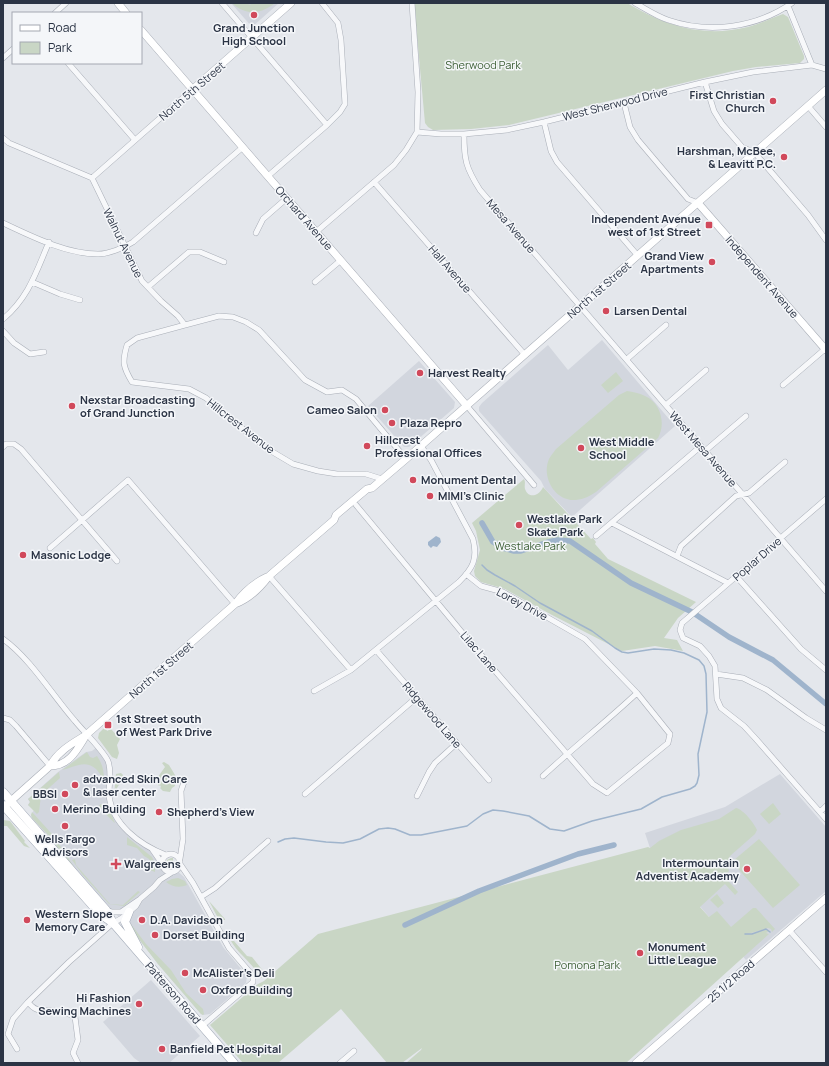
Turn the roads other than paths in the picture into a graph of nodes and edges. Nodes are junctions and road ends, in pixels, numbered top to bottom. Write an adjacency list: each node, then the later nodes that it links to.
1 (66, 3): 9 (street)
2 (118, 3): 10 (main road)
3 (222, 3): 12 (street)
4 (291, 3): 12 (main road, North 5th Street)
5 (322, 3): 24 (street)
6 (412, 3): 26 (street)
7 (635, 3): 8 (street)
8 (790, 5): 16 (street)
9 (56, 12)
10 (125, 12)
11 (142, 31): 19 (main road, Orchard Avenue)
12 (252, 38): 19 (main road, North 5th Street); 24 (street)
13 (12, 50): 14 (street)
14 (3, 58)
15 (69, 64): 29 (street)
16 (812, 65): 17 (street); 18 (street, West Sherwood Drive)
17 (826, 69)
18 (704, 82): 21 (street, West Sherwood Drive); 31 (street)
19 (192, 90): 29 (street, North 5th Street); 30 (main road, Orchard Avenue)
20 (826, 90): 22 (main road, North 1st Street)
21 (624, 102): 23 (street, West Sherwood Drive); 36 (street)
22 (808, 106): 25 (street); 31 (main road, North 1st Street)
23 (544, 122): 27 (street, West Sherwood Drive); 43 (street)
24 (327, 125): 32 (street)
25 (826, 127)
26 (417, 132): 27 (street, West Sherwood Drive); 34 (street)
27 (464, 134): 50 (street, Mesa Avenue)
28 (3, 138): 33 (street)
29 (135, 140): 33 (street, North 5th Street)
30 (243, 147): 32 (main road, Orchard Avenue); 42 (street)
31 (755, 153): 36 (main road, North 1st Street); 40 (street)
32 (268, 176): 35 (main road, Orchard Avenue)
33 (92, 178): 42 (street, Walnut Avenue)
34 (374, 182): 38 (street); 57 (street, Hall Avenue)
35 (287, 198): 38 (main road, Orchard Avenue); 39 (street)
36 (698, 203): 43 (main road, North 1st Street); 55 (main road, Independent Avenue)
37 (3, 223): 41 (street)
38 (316, 232): 44 (main road, Orchard Avenue)
39 (256, 233)
40 (825, 237)
41 (49, 242): 42 (street); 46 (street)
42 (125, 247): 48 (street, Walnut Avenue)
43 (638, 256): 50 (main road, North 1st Street)
44 (341, 260): 47 (street); 62 (main road, Orchard Avenue)
45 (224, 262): 48 (street)
46 (32, 282): 49 (street); 51 (street)
47 (315, 282)
48 (148, 287): 52 (street, Walnut Avenue)
49 (80, 300)
50 (581, 306): 57 (main road, North 1st Street); 58 (street, West Mesa Avenue)
51 (3, 319)
52 (185, 325): 67 (street); 69 (street, Hillcrest Avenue)
53 (666, 325): 58 (street)
54 (3, 331): 56 (street)
55 (826, 350): 60 (street)
56 (44, 352)
57 (525, 355): 62 (main road, North 1st Street)
58 (627, 359): 61 (street, West Mesa Avenue)
59 (706, 370): 61 (street)
60 (783, 385)
61 (666, 405): 66 (street, West Mesa Avenue)
62 (467, 406): 64 (main road, North 1st Street); 70 (street)
63 (746, 416): 66 (street)
64 (421, 446): 67 (main road, North 1st Street); 83 (street)
65 (3, 447): 75 (street)
66 (703, 448): 72 (street, West Mesa Avenue); 77 (street)
67 (406, 459): 69 (main road, North 1st Street)
68 (786, 462): 72 (street)
69 (382, 479): 71 (main road, North 1st Street)
70 (534, 485)
71 (372, 488): 74 (main road, North 1st Street); 76 (main road, North 1st Street)
72 (743, 494): 79 (street, West Mesa Avenue); 81 (street)
73 (826, 499): 79 (street, Poplar Drive)
74 (356, 505): 76 (main road, North 1st Street); 88 (street, Lilac Lane)
75 (81, 520): 80 (street); 82 (street); 89 (street)
76 (334, 520): 84 (main road, North 1st Street)
77 (612, 523): 78 (street); 81 (street)
78 (596, 536)
79 (781, 538): 85 (street, Poplar Drive); 87 (street, West Mesa Avenue)
80 (50, 548)
81 (677, 556): 86 (street)
82 (117, 560)
83 (466, 574): 88 (street); 96 (street, Lorey Drive)
84 (269, 576): 89 (main road, North 1st Street); 92 (street)
85 (736, 576): 86 (street, Poplar Drive); 93 (street)
86 (728, 583): 94 (street, Poplar Drive)
87 (825, 588)
88 (435, 600): 91 (street); 102 (street, Lilac Lane)
89 (235, 604): 100 (main road, North 1st Street)
90 (3, 639): 100 (street)
91 (376, 650): 92 (street); 97 (street, Ridgewood Lane)
92 (351, 670): 95 (street)
93 (826, 670)
94 (716, 674): 99 (street); 113 (street)
95 (314, 691)
96 (637, 693): 102 (street); 108 (street, Lorey Drive)
97 (417, 697): 101 (street, Ridgewood Lane); 109 (street)
98 (3, 718): 103 (street)
99 (826, 730)
100 (86, 735): 103 (main road, North 1st Street); 117 (street)
101 (457, 743): 106 (street, Ridgewood Lane); 110 (street)
102 (567, 754): 104 (street); 108 (street, Lilac Lane)
103 (50, 766): 111 (main road, North 1st Street)
104 (543, 776)
105 (185, 779): 116 (street)
106 (489, 780)
107 (3, 792): 111 (main road, Patterson Road)
108 (607, 793)
109 (305, 794)
110 (417, 796)
111 (5, 805): 130 (main road, Patterson Road); 132 (main road, Patterson Road)
112 (826, 806): 113 (street)
113 (820, 812): 114 (street)
114 (826, 819)
115 (268, 841): 127 (street)
116 (181, 844): 118 (street); 120 (street)
117 (151, 849): 119 (street); 121 (street)
118 (172, 853): 119 (street); 120 (street)
119 (166, 855): 121 (street)
120 (180, 861): 123 (street); 125 (street)
121 (161, 862): 122 (street)
122 (163, 868): 124 (street); 126 (street)
123 (177, 871): 124 (street); 125 (street)
124 (171, 872): 126 (street)
125 (188, 876): 127 (street)
126 (158, 882): 129 (street)
127 (201, 897): 137 (street)
128 (826, 898): 133 (main road, 25 1/2 Road)
129 (140, 899): 130 (street); 131 (street)
130 (106, 910): 132 (main road, Patterson Road)
131 (128, 912): 132 (street); 134 (main road)
132 (113, 923): 134 (main road, Patterson Road); 136 (street)
133 (789, 930): 135 (street); 143 (main road, 25 1/2 Road)
134 (146, 961): 137 (main road, Patterson Road)
135 (826, 972)
136 (28, 1002): 138 (street); 140 (street)
137 (202, 1026): 141 (main road, Patterson Road)
138 (17, 1048)
139 (354, 1051): 142 (street)
140 (78, 1063)
141 (234, 1063)
142 (340, 1063)
143 (636, 1063)

